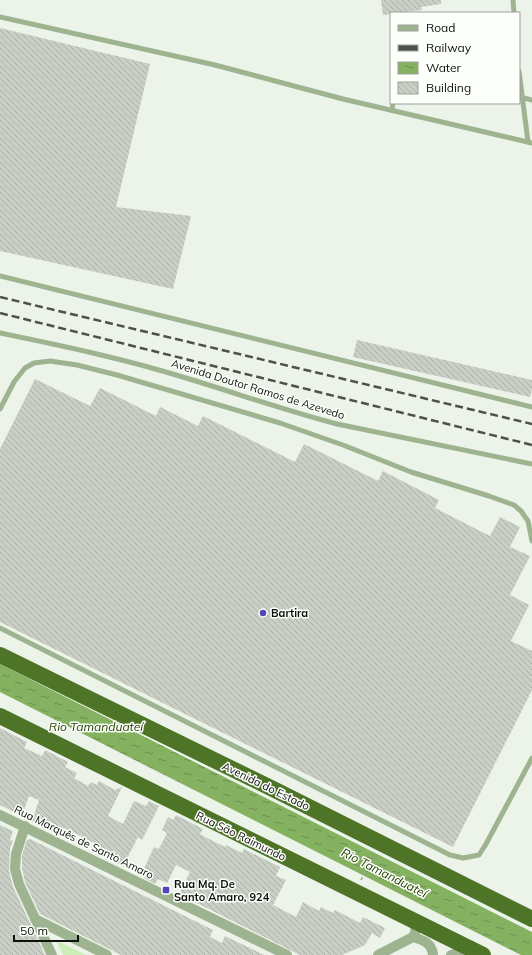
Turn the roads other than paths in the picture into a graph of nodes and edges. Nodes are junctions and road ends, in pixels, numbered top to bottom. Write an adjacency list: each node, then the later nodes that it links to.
1 (513, 0): 2 (lane)
2 (514, 12)
3 (0, 17): 7 (lane)
4 (520, 97): 5 (lane); 8 (lane)
5 (532, 100)
6 (393, 104): 7 (lane)
7 (392, 110): 8 (lane)
8 (530, 143)
9 (0, 276): 11 (lane)
10 (1, 335): 13 (lane, Avenida Doutor Ramos de Azevedo)
11 (532, 407)
12 (0, 410): 14 (lane)
13 (532, 464)
14 (532, 541)
15 (0, 628): 18 (lane)
16 (0, 655): 21 (highway, Avenida do Estado)
17 (0, 716): 23 (highway, Rua São Raimundo)
18 (532, 758)
19 (0, 815): 20 (street, Rua Marquês de Santo Amaro)
20 (25, 826): 22 (street); 27 (street, Rua Marquês de Santo Amaro)
21 (532, 919)
22 (35, 920): 25 (street); 26 (street)
23 (414, 930): 24 (highway, Rua São Raimundo); 28 (street); 29 (street)
24 (477, 952): 30 (street)
25 (52, 955)
26 (107, 955)
27 (287, 955)
28 (378, 955)
29 (433, 955)
30 (452, 955)

